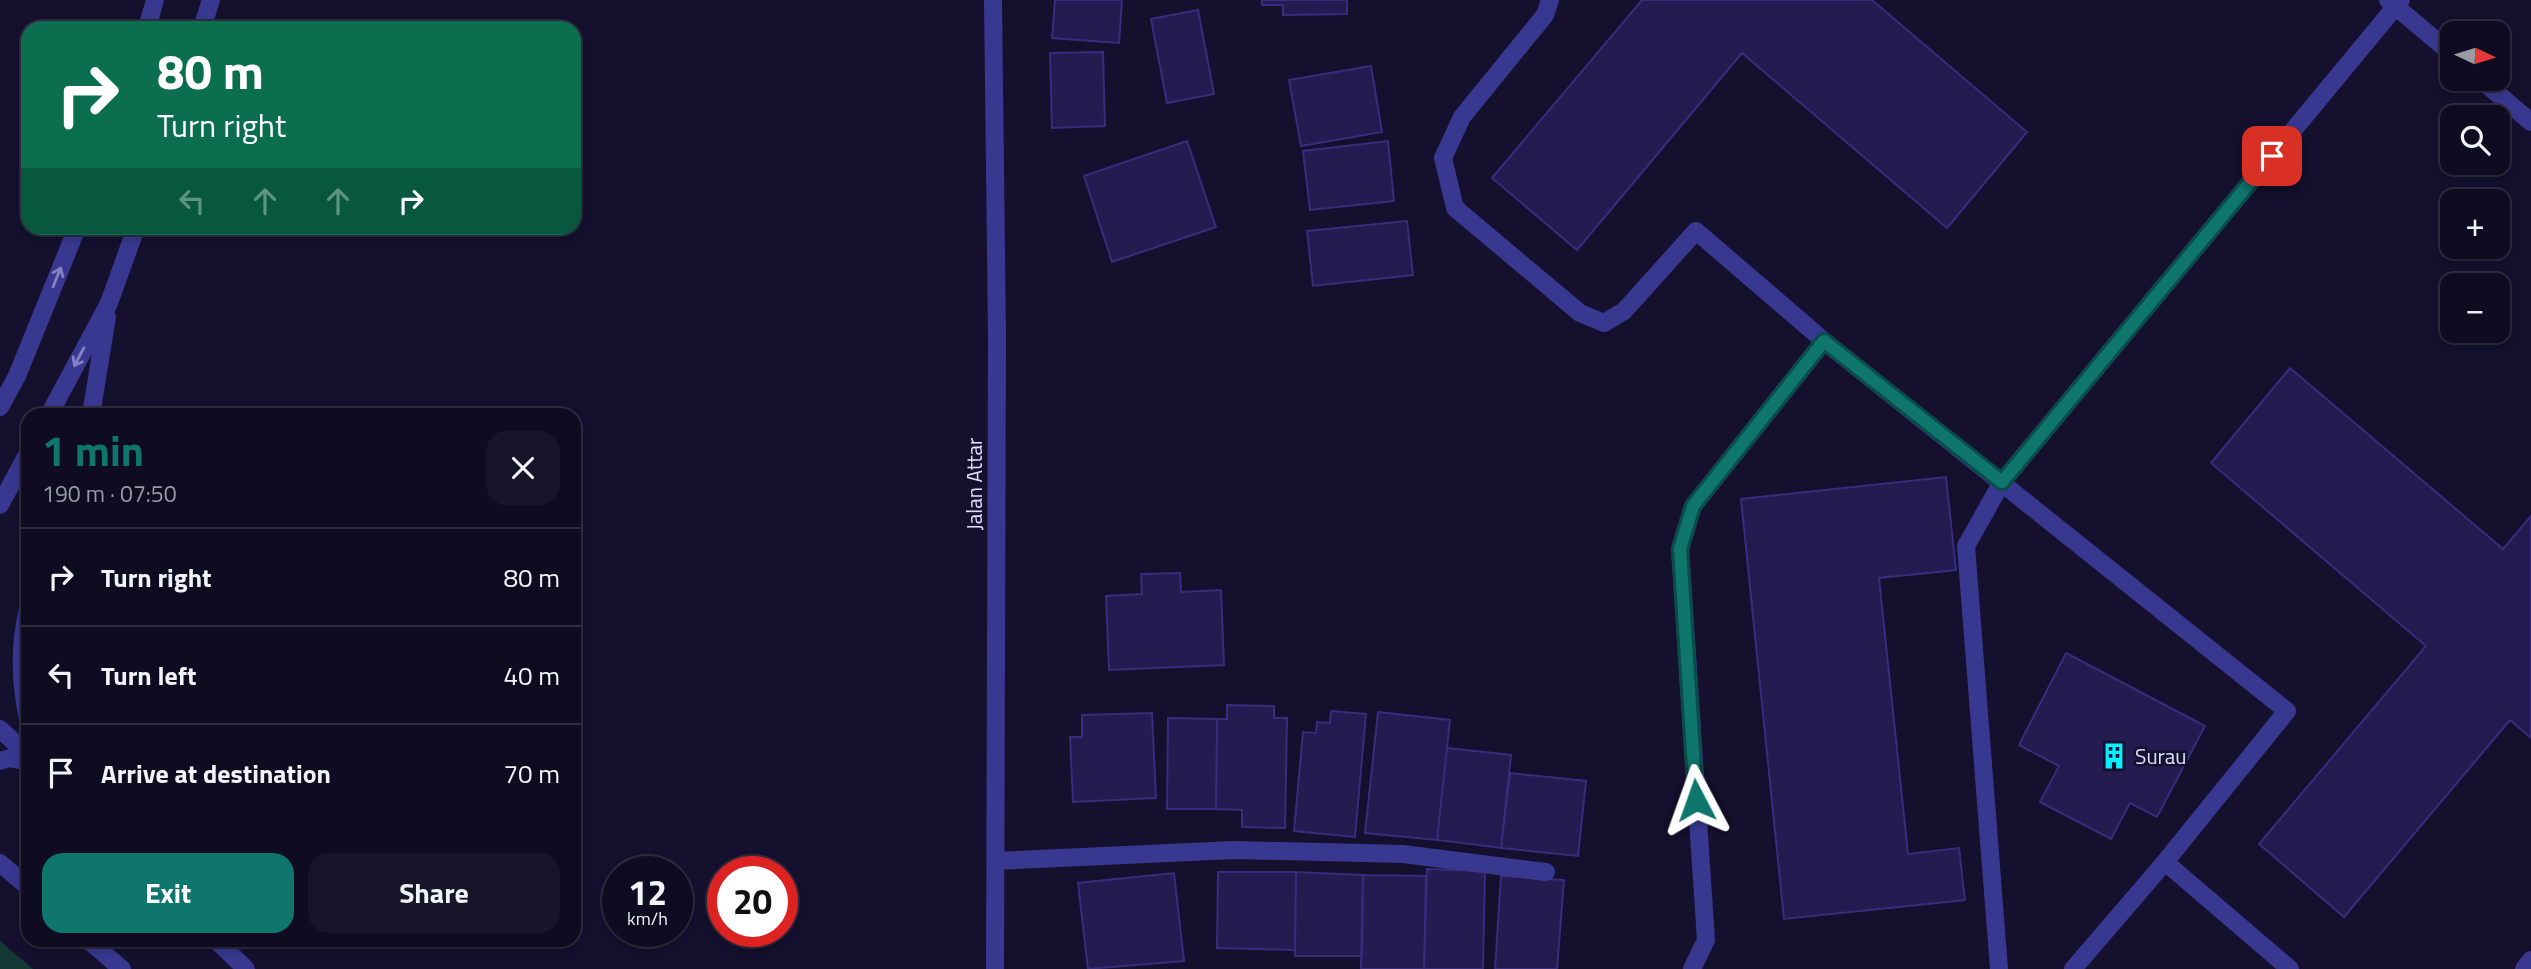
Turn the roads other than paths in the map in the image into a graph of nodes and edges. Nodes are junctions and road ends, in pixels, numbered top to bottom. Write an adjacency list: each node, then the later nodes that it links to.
1 (155, 0): 6 (street)
2 (211, 0): 7 (street)
3 (993, 0): 25 (street, Jalan Attar)
4 (1550, 0): 14 (street)
5 (2395, 2): 8 (street); 19 (street)
6 (149, 21)
7 (204, 21)
8 (2440, 43)
9 (2494, 91): 10 (street)
10 (2531, 122)
11 (74, 235): 15 (street, one-way to 11)
12 (133, 235): 13 (street)
13 (109, 303): 16 (street, one-way to 16); 17 (street)
14 (1824, 341): 19 (street); 33 (street)
15 (0, 407)
16 (53, 408)
17 (92, 408)
18 (21, 466): 20 (street)
19 (2002, 482): 26 (street); 37 (street)
20 (0, 505)
21 (0, 729): 22 (street)
22 (21, 748)
23 (21, 760): 24 (street)
24 (0, 761)
25 (996, 861): 28 (street); 36 (street, Jalan Attar)
26 (2165, 862): 38 (street); 39 (street)
27 (0, 863): 29 (street)
28 (1546, 872)
29 (21, 881)
30 (96, 947): 34 (street)
31 (223, 947): 35 (street)
32 (2531, 960): 40 (street)
33 (1695, 968)
34 (122, 969)
35 (246, 969)
36 (995, 969)
37 (1999, 969)
38 (2073, 969)
39 (2290, 969)
40 (2524, 969)

